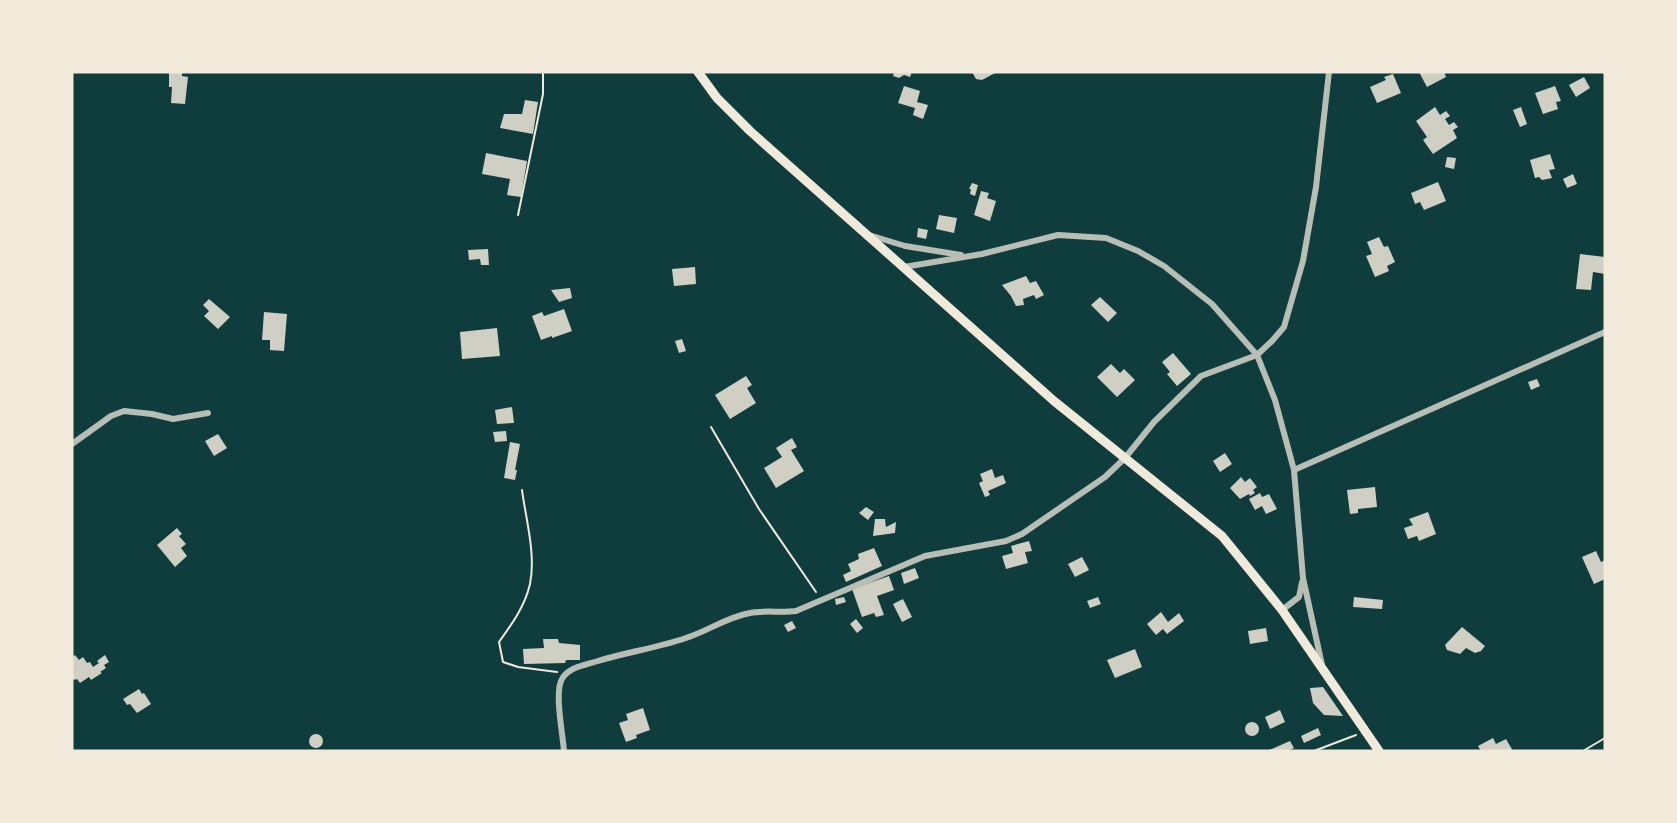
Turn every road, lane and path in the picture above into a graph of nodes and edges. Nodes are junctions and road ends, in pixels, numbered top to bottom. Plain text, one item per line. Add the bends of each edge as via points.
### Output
1 (543, 72) edge
2 (698, 72) edge
3 (1329, 72) edge
4 (518, 215) dead end
5 (868, 235) junction
6 (982, 254) junction
7 (904, 267) junction
8 (1605, 332) edge
9 (1257, 355) junction
10 (208, 413) dead end
11 (711, 427) dead end
12 (72, 444) edge
13 (1125, 458) junction
14 (1294, 470) junction
15 (522, 490) dead end
16 (1303, 579) junction
17 (821, 599) junction
18 (1282, 610) junction
19 (1322, 665) junction
20 (566, 673) junction
21 (1364, 731) junction
22 (1605, 738) edge
23 (564, 751) edge
24 (1314, 751) edge
25 (1379, 751) edge
26 (1582, 751) edge

1 - 4 path via 543,94
2 - 5 main road via 750,131
3 - 9 street via 1303,261 1284,327
5 - 6 street via 949,255
5 - 7 main road
6 - 7 street
6 - 9 street via 1058,235 1106,238 1164,266 1212,304
7 - 13 main road via 1054,401
8 - 14 street
9 - 13 street via 1201,376 1154,422
9 - 14 street via 1275,400
10 - 12 street via 173,419 124,411
11 - 17 path via 759,509
13 - 17 street via 1105,477 1022,534 1006,541 925,556
13 - 18 main road via 1222,536
14 - 16 street
15 - 20 path via 531,550 530,584 517,617 499,642 503,662
16 - 18 street via 1299,597
16 - 19 street
17 - 20 street via 795,611 753,612 733,617 689,638 611,657
18 - 19 main road
19 - 21 main road
20 - 23 street via 560,680 559,691
21 - 24 path
21 - 25 main road
22 - 26 path

